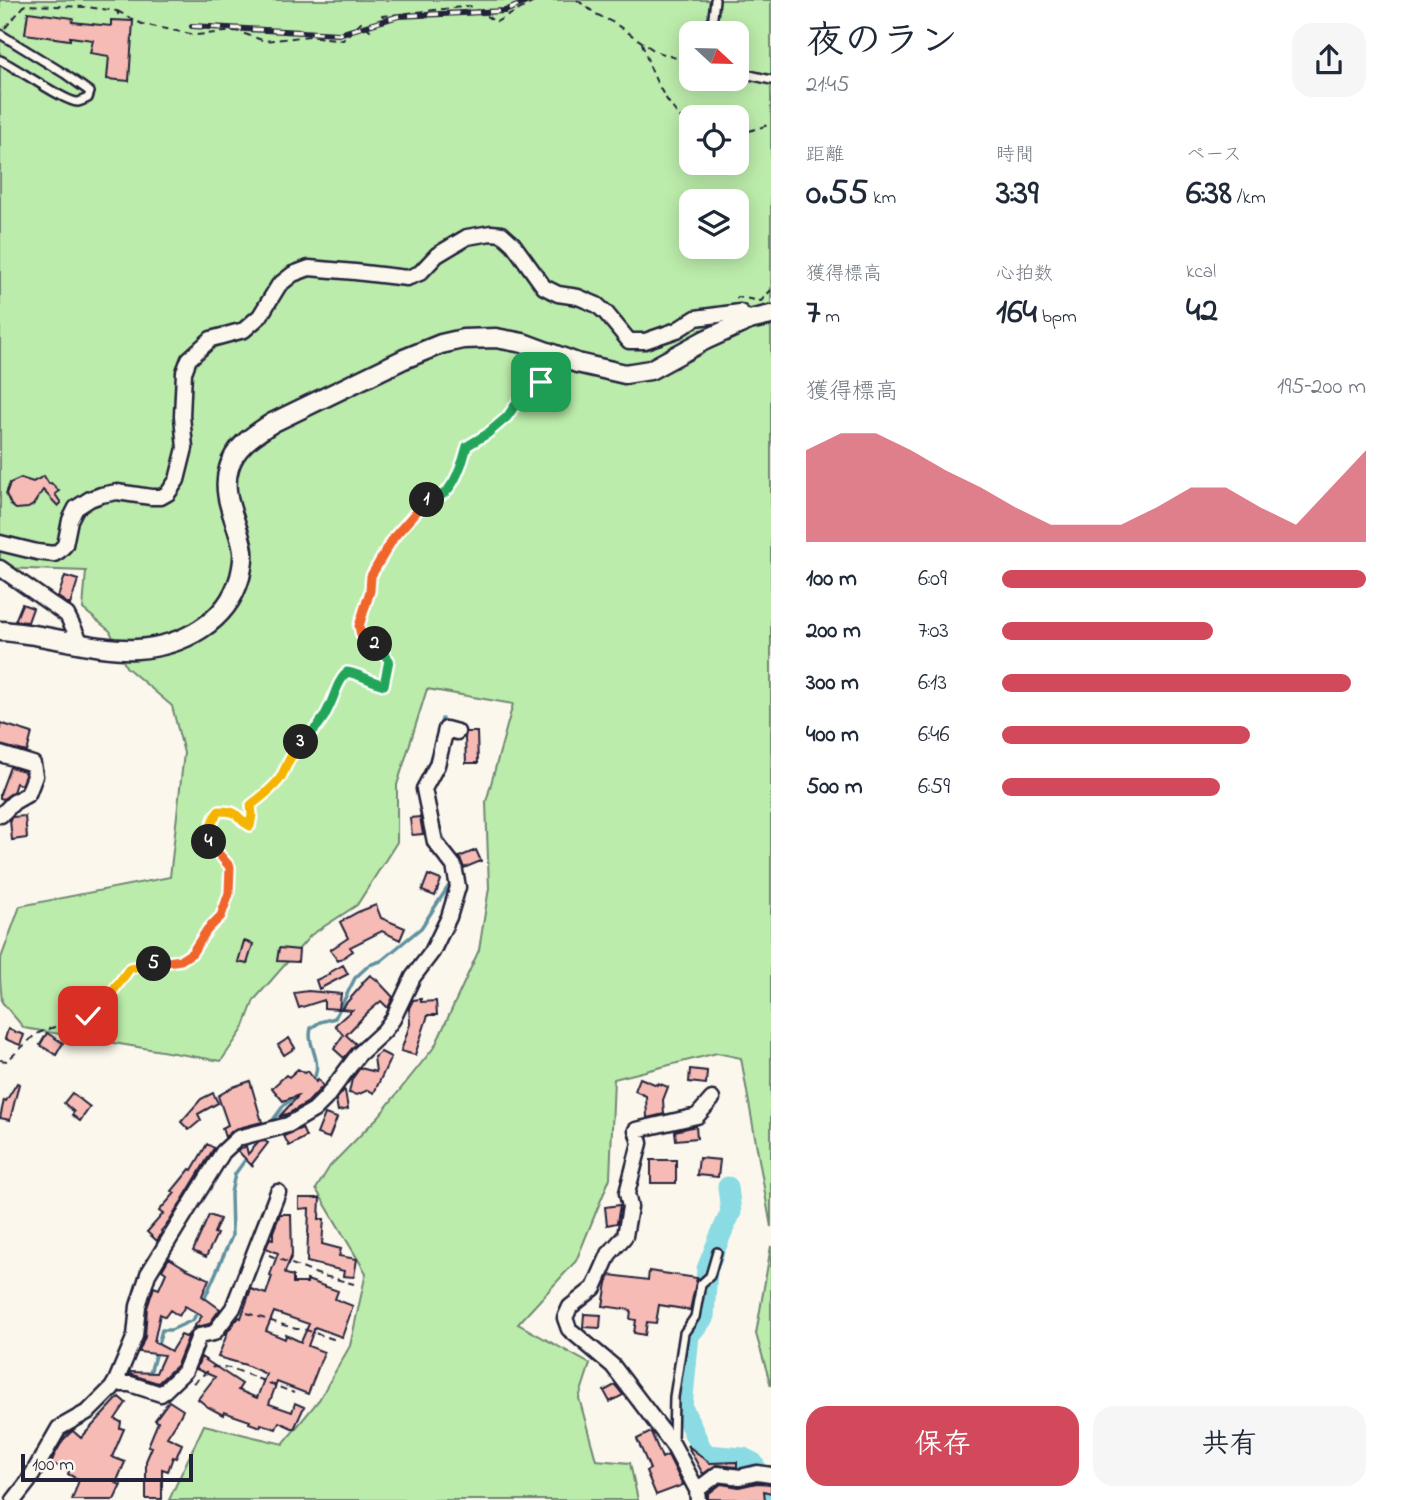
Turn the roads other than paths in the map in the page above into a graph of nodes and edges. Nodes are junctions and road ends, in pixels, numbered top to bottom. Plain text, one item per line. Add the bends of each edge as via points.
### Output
1 (715, 0) edge
2 (712, 21) edge
3 (0, 34) edge
4 (0, 60) edge
5 (749, 75) edge
6 (771, 80) edge
7 (771, 314) edge
8 (749, 320) junction
9 (0, 543) edge
10 (0, 568) edge
11 (0, 631) edge
12 (89, 644) junction
13 (457, 732) dead end
14 (0, 754) edge
15 (1, 816) edge
16 (712, 1099) dead end
17 (278, 1192) dead end
18 (717, 1252) dead end
19 (116, 1381) junction
20 (673, 1445) junction
21 (771, 1475) edge
22 (697, 1495) edge
23 (14, 1500) edge

1 - 2 lane
3 - 4 lane via 74,80 90,92 88,98 78,102 67,99
5 - 6 lane
7 - 8 street
8 - 9 street via 740,312 716,314 645,341 629,341 597,304 544,287 502,234 467,237 407,278 309,268 279,285 260,316 244,330 211,339 190,359 184,372 182,405 185,448 177,480 168,493 151,497 117,492 90,499 76,508 65,545 54,554
8 - 12 street via 650,370 625,374 496,338 441,344 272,423 239,448 228,470 228,500 244,562 237,588 219,614 204,628 166,645 137,649
10 - 12 street via 67,615
11 - 12 street
13 - 19 street via 446,729 437,765 424,789 435,842 454,866 458,887 432,952 413,977 393,1019 314,1110 288,1125 238,1138 223,1152 148,1274 135,1336
14 - 15 street via 33,764 35,776 28,794
16 - 20 street via 697,1116 636,1130 640,1143 627,1193 630,1207 625,1236 609,1254 594,1288 570,1307 565,1318 569,1329 613,1366
17 - 19 street via 233,1308 214,1333 200,1336 185,1371 161,1394
18 - 20 lane via 710,1276 701,1284 695,1317 684,1334 674,1397
19 - 23 street via 89,1411 59,1428
20 - 22 street
21 - 22 street via 718,1474

